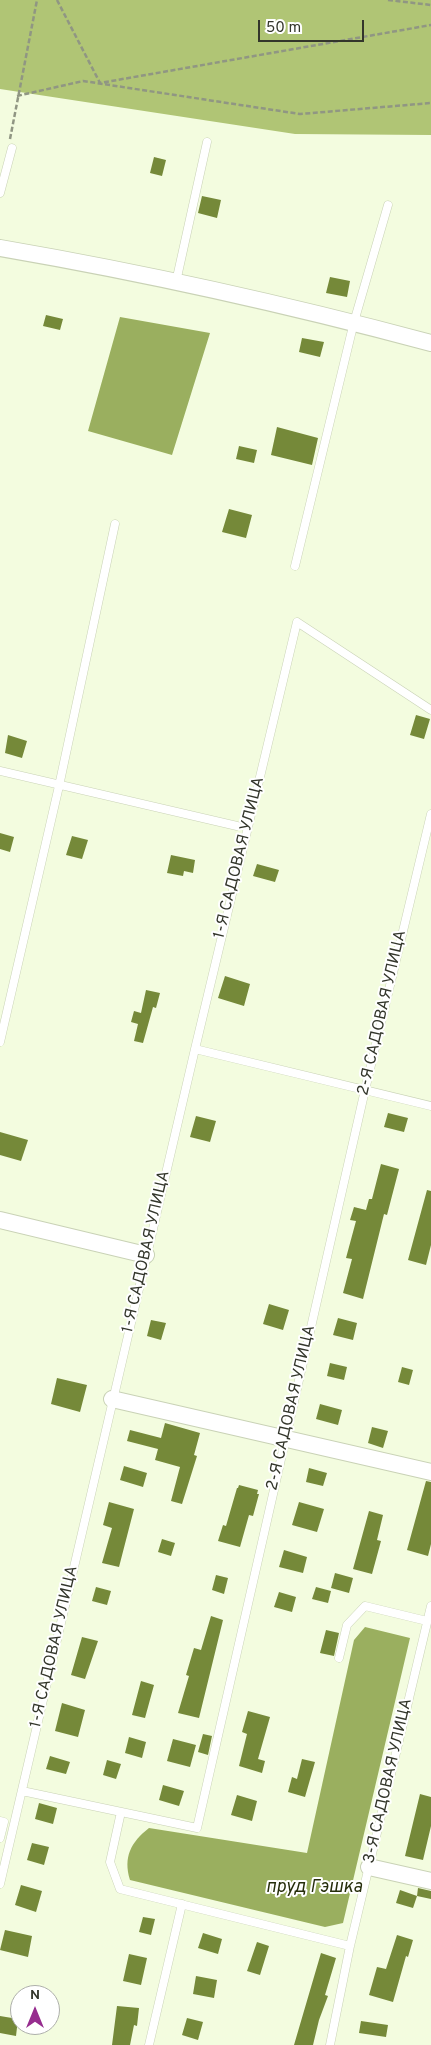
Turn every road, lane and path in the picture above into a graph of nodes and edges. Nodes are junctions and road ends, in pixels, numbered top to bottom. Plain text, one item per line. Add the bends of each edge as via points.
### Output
1 (37, 0) edge
2 (57, 0) edge
3 (388, 0) edge
4 (431, 5) edge
5 (431, 25) edge
6 (100, 84) junction
7 (17, 96) junction
8 (431, 103) edge
9 (208, 142) dead end
10 (11, 144) joint
11 (0, 193) edge
12 (388, 204) dead end
13 (0, 248) edge
14 (176, 282) junction
15 (354, 322) junction
16 (431, 343) edge
17 (115, 524) dead end
18 (295, 566) dead end
19 (431, 710) edge
20 (0, 771) edge
21 (59, 786) junction
22 (431, 814) edge
23 (237, 826) dead end
24 (0, 1042) edge
25 (194, 1049) junction
26 (365, 1090) junction
27 (431, 1106) edge
28 (0, 1220) edge
29 (146, 1255) junction
30 (112, 1399) junction
31 (285, 1440) junction
32 (431, 1472) edge
33 (431, 1606) edge
34 (427, 1621) junction
35 (339, 1658) dead end
36 (22, 1791) junction
37 (121, 1812) junction
38 (2, 1821) edge
39 (0, 1838) edge
40 (369, 1867) junction
41 (431, 1881) edge
42 (0, 1884) edge
43 (182, 1904) junction
44 (350, 1946) junction
45 (149, 2045) edge
46 (330, 2045) edge

1 - 7 path
2 - 6 path
3 - 4 path
5 - 6 path
6 - 7 path via 83,81
6 - 8 path via 300,114
7 - 10 path
9 - 14 lane
10 - 11 lane
12 - 15 lane
13 - 14 street
14 - 15 street
15 - 16 street
15 - 18 lane
17 - 21 lane
19 - 25 lane, 1-Я САДОВАЯ УЛИЦА via 297,622
20 - 21 lane
21 - 23 lane
21 - 24 lane
22 - 26 lane, 2-Я САДОВАЯ УЛИЦА
25 - 26 lane
25 - 29 lane, 1-Я САДОВАЯ УЛИЦА
26 - 27 lane
26 - 31 lane, 2-Я САДОВАЯ УЛИЦА
28 - 29 street
29 - 30 lane, 1-Я САДОВАЯ УЛИЦА
30 - 31 street
30 - 36 lane, 1-Я САДОВАЯ УЛИЦА
31 - 32 street
31 - 37 lane, 2-Я САДОВАЯ УЛИЦА via 196,1828
33 - 34 lane, 3-Я САДОВАЯ УЛИЦА
34 - 35 lane via 365,1606 347,1625
34 - 40 lane, 3-Я САДОВАЯ УЛИЦА
36 - 37 lane, 2-Я САДОВАЯ УЛИЦА
36 - 42 lane, 1-Я САДОВАЯ УЛИЦА
37 - 43 lane via 110,1862 120,1889
38 - 39 lane
40 - 41 street
40 - 44 lane, 3-Я САДОВАЯ УЛИЦА
43 - 44 lane
43 - 45 lane
44 - 46 lane, 3-Я САДОВАЯ УЛИЦА

